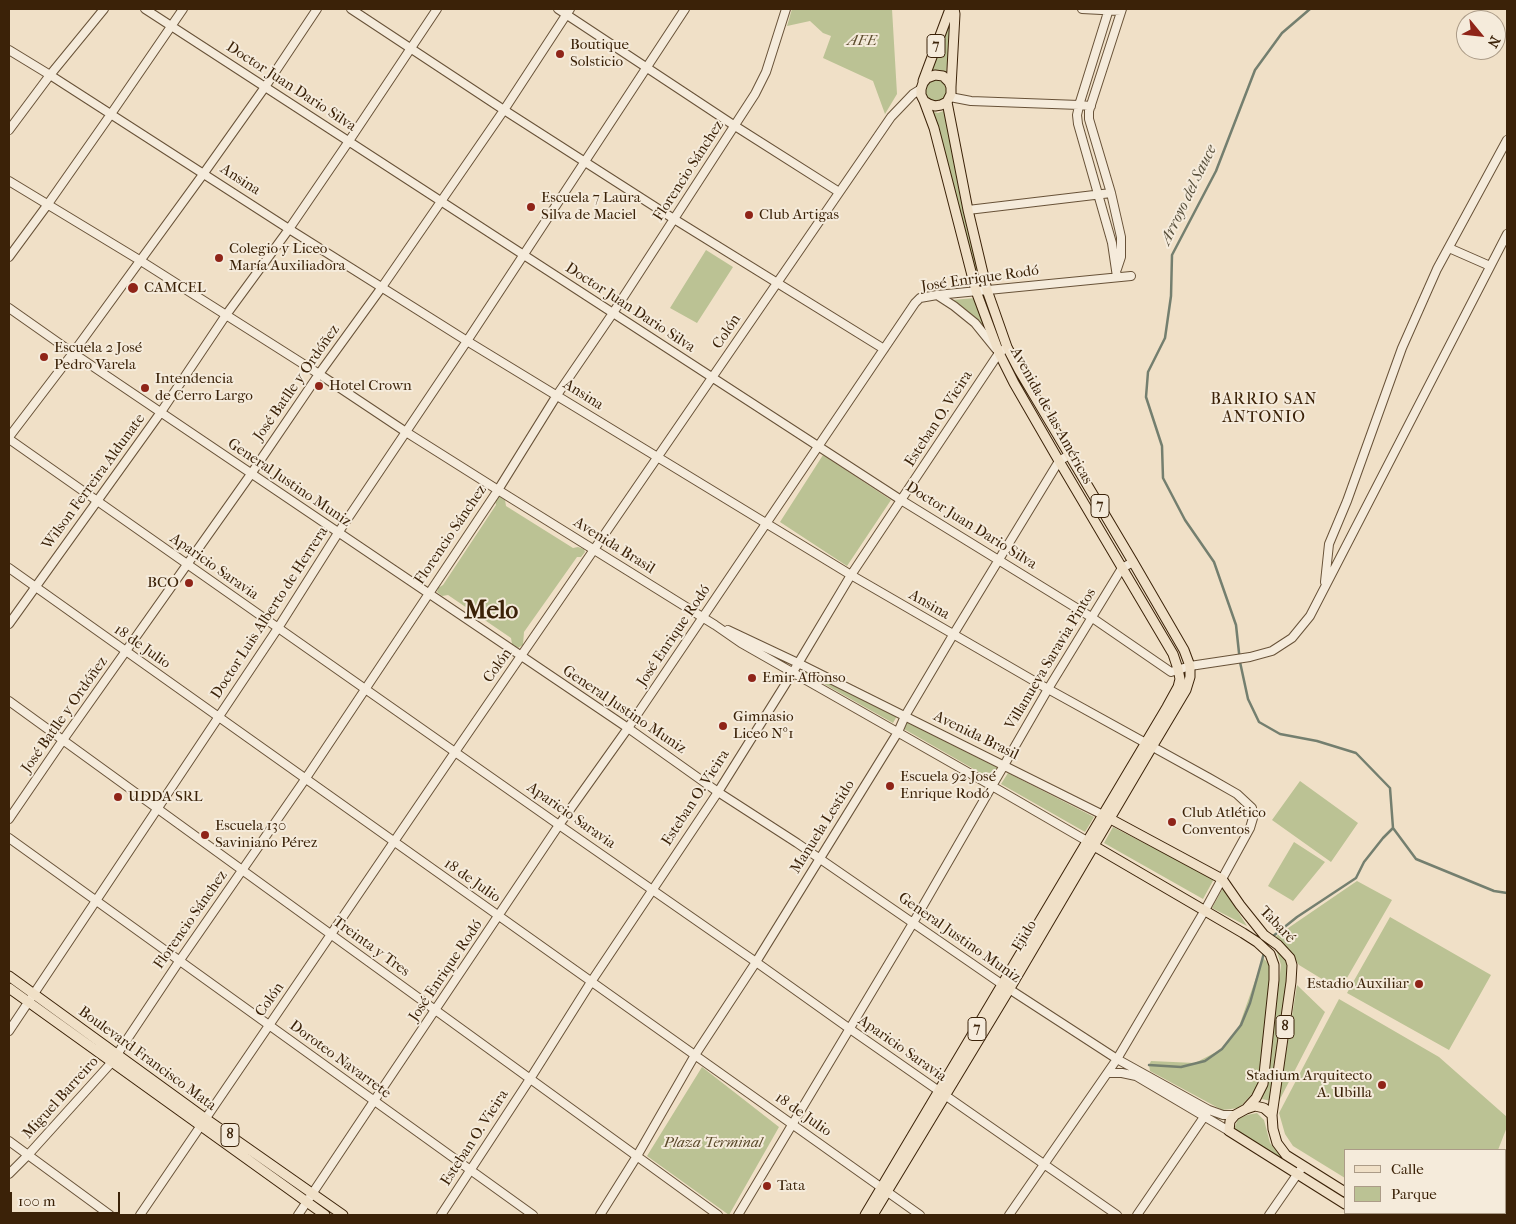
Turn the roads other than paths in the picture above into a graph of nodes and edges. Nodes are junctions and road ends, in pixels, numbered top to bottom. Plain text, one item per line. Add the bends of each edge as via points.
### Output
1 (104, 9) edge
2 (145, 9) edge
3 (183, 9) edge
4 (317, 9) edge
5 (351, 9) edge
6 (437, 9) edge
7 (558, 9) edge
8 (685, 9) edge
9 (786, 9) edge
10 (950, 9) edge
11 (954, 9) edge
12 (1082, 9) edge
13 (1109, 9) edge
14 (1122, 10) edge
15 (568, 11) edge
16 (171, 26) junction
17 (412, 47) junction
18 (9, 50) edge
19 (648, 68) junction
20 (50, 75) junction
21 (922, 86) junction
22 (265, 87) junction
23 (949, 95) junction
24 (924, 100) junction
25 (1079, 104) junction
26 (1091, 106) junction
27 (504, 110) junction
28 (111, 114) junction
29 (735, 126) junction
30 (9, 130) edge
31 (1507, 140) edge
32 (349, 141) junction
33 (586, 162) junction
34 (204, 173) junction
35 (9, 181) edge
36 (839, 192) junction
37 (1112, 193) junction
38 (1098, 195) junction
39 (441, 202) junction
40 (48, 204) junction
41 (968, 210) junction
42 (674, 220) junction
43 (289, 229) junction
44 (1507, 234) edge
45 (1449, 248) junction
46 (524, 256) junction
47 (9, 257) edge
48 (141, 261) junction
49 (1490, 266) junction
50 (1116, 274) junction
51 (1131, 276) dead end
52 (777, 284) junction
53 (382, 287) junction
54 (987, 290) junction
55 (976, 291) junction
56 (937, 296) junction
57 (9, 308) edge
58 (613, 313) junction
59 (226, 315) junction
60 (467, 341) junction
61 (1008, 348) junction
62 (884, 349) junction
63 (73, 353) junction
64 (999, 353) junction
65 (319, 374) junction
66 (713, 377) junction
67 (557, 395) junction
68 (161, 412) junction
69 (406, 432) junction
70 (9, 438) edge
71 (819, 445) junction
72 (1069, 454) junction
73 (656, 457) junction
74 (1059, 462) junction
75 (251, 474) junction
76 (498, 490) junction
77 (902, 500) junction
78 (97, 501) junction
79 (766, 523) junction
80 (338, 533) junction
81 (594, 550) junction
82 (999, 559) junction
83 (1133, 562) junction
84 (187, 564) junction
85 (9, 568) edge
86 (1122, 568) junction
87 (851, 575) junction
88 (1324, 587) junction
89 (34, 588) junction
90 (428, 595) junction
91 (1091, 617) junction
92 (702, 618) junction
93 (9, 624) edge
94 (714, 625) junction
95 (278, 628) junction
96 (953, 635) junction
97 (126, 652) junction
98 (521, 657) junction
99 (798, 663) junction
100 (1190, 666) junction
101 (1178, 669) junction
102 (793, 672) junction
103 (365, 689) junction
104 (1048, 689) junction
105 (9, 701) edge
106 (905, 716) junction
107 (218, 718) junction
108 (628, 728) junction
109 (898, 732) junction
110 (63, 740) junction
111 (1149, 745) junction
112 (455, 752) junction
113 (1004, 765) junction
114 (306, 778) junction
115 (992, 786) junction
116 (718, 792) junction
117 (157, 810) junction
118 (1106, 817) junction
119 (9, 819) edge
120 (559, 825) junction
121 (9, 838) edge
122 (394, 842) junction
123 (1090, 844) junction
124 (820, 858) junction
125 (243, 871) junction
126 (1222, 879) junction
127 (652, 889) junction
128 (97, 901) junction
129 (1204, 910) junction
130 (498, 916) junction
131 (913, 923) junction
132 (332, 935) junction
133 (180, 960) junction
134 (756, 962) junction
135 (9, 976) edge
136 (591, 982) junction
137 (9, 988) edge
138 (1006, 988) junction
139 (31, 998) junction
140 (436, 1010) junction
141 (269, 1026) junction
142 (850, 1030) junction
143 (9, 1031) edge
144 (696, 1055) junction
145 (115, 1058) junction
146 (1117, 1059) junction
147 (1108, 1073) junction
148 (530, 1079) junction
149 (942, 1093) junction
150 (374, 1101) junction
151 (1246, 1108) junction
152 (1209, 1110) junction
153 (1235, 1115) junction
154 (1272, 1115) junction
155 (1204, 1117) junction
156 (206, 1119) junction
157 (792, 1125) junction
158 (200, 1127) junction
159 (1229, 1131) junction
160 (9, 1141) edge
161 (28, 1155) junction
162 (637, 1156) junction
163 (1044, 1164) junction
164 (1303, 1166) junction
165 (470, 1171) junction
166 (9, 1174) edge
167 (1297, 1174) junction
168 (884, 1189) junction
169 (1344, 1191) edge
170 (313, 1194) junction
171 (308, 1202) junction
172 (1344, 1203) edge
173 (110, 1215) edge
174 (140, 1215) edge
175 (298, 1215) edge
176 (326, 1215) edge
177 (343, 1215) edge
178 (441, 1215) edge
179 (533, 1215) edge
180 (600, 1215) edge
181 (718, 1215) edge
182 (738, 1215) edge
183 (865, 1215) edge
184 (873, 1215) edge
185 (920, 1215) edge
186 (1009, 1215) edge
187 (1117, 1215) edge
188 (1137, 1215) edge
189 (1269, 1215) edge

1 - 20 street
2 - 16 street, Doctor Juan Dario Silva
3 - 16 street
4 - 22 street
5 - 17 street
6 - 17 street, Wilson Ferreira Aldunate
7 - 15 street
8 - 19 street, Doctor Luis Alberto de Herrera
9 - 29 street, Florencio Sánchez via 766,72
10 - 21 main road, 7
11 - 23 main road, Avenida de las Américas / 7
12 - 13 street
13 - 14 street
13 - 25 street
14 - 26 street
15 - 19 street
15 - 27 street, José Batlle y Ordóñez
16 - 22 street, Doctor Juan Dario Silva
16 - 28 street
17 - 27 street
17 - 32 street, Wilson Ferreira Aldunate
18 - 20 street, Ansina
19 - 29 street
19 - 33 street, Doctor Luis Alberto de Herrera
20 - 28 street, Ansina
20 - 30 street
21 - 23 main road via 927,78 937,75 947,79
21 - 24 main road, Avenida de las Américas
21 - 36 street, Colón via 891,117
22 - 32 street, Doctor Juan Dario Silva
22 - 34 street
23 - 24 main road via 941,105 935,106
23 - 25 street via 971,101
23 - 41 main road, Avenida de las Américas / 7
24 - 55 main road, Avenida de las Américas / 7
25 - 26 street
25 - 38 street via 1078,124
26 - 37 street via 1089,119
27 - 33 street
27 - 39 street, José Batlle y Ordóñez
28 - 34 street, Ansina
28 - 40 street
29 - 36 street
29 - 42 street, Florencio Sánchez
31 - 45 street
32 - 39 street, Doctor Juan Dario Silva
32 - 43 street, Wilson Ferreira Aldunate
33 - 42 street
33 - 46 street, Doctor Luis Alberto de Herrera
34 - 43 street, Ansina
34 - 48 street
35 - 40 street, Avenida Brasil
36 - 52 street, Colón
37 - 38 street
37 - 50 street via 1122,248
38 - 41 street
38 - 50 street via 1112,243
39 - 46 street, Doctor Juan Dario Silva
39 - 53 street, José Batlle y Ordóñez
40 - 47 street
40 - 48 street, Avenida Brasil
41 - 54 main road, Avenida de las Américas / 7
42 - 52 street
42 - 58 street, Florencio Sánchez
43 - 53 street, Ansina
43 - 59 street, Wilson Ferreira Aldunate
44 - 49 street
45 - 49 street
45 - 88 street via 1402,348 1329,544
46 - 58 street, Doctor Juan Dario Silva
46 - 60 street, Doctor Luis Alberto de Herrera
48 - 59 street, Avenida Brasil
48 - 63 street
49 - 88 street
50 - 51 street, José Enrique Rodó
50 - 54 street, José Enrique Rodó
52 - 62 street
52 - 66 street, Colón
53 - 60 street, Ansina
53 - 65 street, José Batlle y Ordóñez
54 - 55 street, José Enrique Rodó
54 - 61 main road, Avenida de las Américas / 7
55 - 56 street, José Enrique Rodó
55 - 64 main road, Avenida de las Américas / 7
56 - 62 street, José Enrique Rodó via 914,302
56 - 64 street via 975,323
57 - 63 street, General Justino Muniz
58 - 66 street, Doctor Juan Dario Silva
58 - 67 street, Florencio Sánchez
59 - 65 street, Avenida Brasil
59 - 68 street, Wilson Ferreira Aldunate
60 - 67 street, Ansina
60 - 69 street, Doctor Luis Alberto de Herrera
61 - 64 street, Esteban O. Vieira
61 - 72 main road, Avenida de las Américas / 7
62 - 71 street, José Enrique Rodó
63 - 68 street, General Justino Muniz
63 - 70 street
64 - 74 main road, Avenida de las Américas / 7
64 - 77 street, Esteban O. Vieira
65 - 69 street, Avenida Brasil
65 - 75 street, José Batlle y Ordóñez
66 - 71 street, Doctor Juan Dario Silva
66 - 73 street, Colón
67 - 73 street, Ansina
67 - 76 street, Florencio Sánchez
68 - 75 street, General Justino Muniz
68 - 78 street, Wilson Ferreira Aldunate
69 - 76 street, Avenida Brasil
69 - 80 street, Doctor Luis Alberto de Herrera
70 - 78 street, Aparicio Saravia
71 - 77 street, Doctor Juan Dario Silva
71 - 79 street, José Enrique Rodó
72 - 74 street, Manuela Lestido
72 - 83 main road, Avenida de las Américas / 7
73 - 79 street, Ansina
73 - 81 street, Colón
74 - 82 street, Manuela Lestido
74 - 86 main road, Avenida de las Américas / 7
75 - 80 street, General Justino Muniz
75 - 84 street, José Batlle y Ordóñez
76 - 81 street, Avenida Brasil
76 - 90 street, Florencio Sánchez
77 - 82 street, Doctor Juan Dario Silva
77 - 87 street, Esteban O. Vieira
78 - 84 street, Aparicio Saravia
78 - 89 street, Wilson Ferreira Aldunate
79 - 87 street, Ansina
79 - 92 street, José Enrique Rodó
80 - 90 street, General Justino Muniz
80 - 95 street, Doctor Luis Alberto de Herrera
81 - 92 street, Avenida Brasil
81 - 98 street, Colón
82 - 91 street, Doctor Juan Dario Silva
82 - 96 street, Manuela Lestido
83 - 86 street, Villanueva Saravia Pintos
83 - 100 main road, Avenida de las Américas / 7
84 - 95 street, Aparicio Saravia
84 - 97 street, José Batlle y Ordóñez
85 - 89 street, 18 de Julio
86 - 91 street, Villanueva Saravia Pintos
86 - 101 main road, Avenida de las Américas / 7
87 - 96 street, Ansina
87 - 99 street, Esteban O. Vieira
88 - 100 street via 1310,616 1292,638 1272,651
89 - 93 street, Wilson Ferreira Aldunate
89 - 97 street, 18 de Julio
90 - 98 street, General Justino Muniz
90 - 103 street, Florencio Sánchez
91 - 101 street, Doctor Juan Dario Silva via 1171,672
91 - 104 street, Villanueva Saravia Pintos
92 - 94 street, Avenida Brasil
92 - 108 street, José Enrique Rodó
94 - 99 street, Avenida Brasil
94 - 102 street, Avenida Brasil
95 - 103 street, Aparicio Saravia
95 - 107 street, Doctor Luis Alberto de Herrera
96 - 104 street, Ansina
96 - 106 street, Manuela Lestido
97 - 107 street, 18 de Julio
97 - 110 street, José Batlle y Ordóñez
98 - 108 street, General Justino Muniz
98 - 112 street, Colón
99 - 102 street, Esteban O. Vieira
99 - 106 street, Avenida Brasil
100 - 101 street
100 - 111 main road, Ejido / 7 via 1186,690
101 - 111 main road, Ejido / 7 via 1178,687
102 - 109 street, Avenida Brasil
102 - 116 street, Esteban O. Vieira
103 - 112 street, Aparicio Saravia
103 - 114 street, Florencio Sánchez
104 - 111 street, Ansina
104 - 113 street, Villanueva Saravia Pintos
105 - 110 street, Treinta y Tres
106 - 109 street, Manuela Lestido
106 - 113 street, Avenida Brasil
107 - 114 street, 18 de Julio
107 - 117 street, Doctor Luis Alberto de Herrera
108 - 116 street, General Justino Muniz
108 - 120 street, José Enrique Rodó
109 - 115 street, Avenida Brasil
109 - 124 street, Manuela Lestido
110 - 117 street, Treinta y Tres
110 - 119 street, José Batlle y Ordóñez
111 - 118 main road, Ejido / 7
111 - 126 street, Ansina via 1237,794 1252,808 1250,828
112 - 120 street, Aparicio Saravia
112 - 122 street, Colón
113 - 115 street, Villanueva Saravia Pintos
113 - 118 street, Avenida Brasil
114 - 122 street, 18 de Julio
114 - 125 street, Florencio Sánchez
115 - 123 street, Avenida Brasil
115 - 131 street, Villanueva Saravia Pintos
116 - 124 street, General Justino Muniz
116 - 127 street, Esteban O. Vieira
117 - 125 street, Treinta y Tres
117 - 128 street, Doctor Luis Alberto de Herrera
118 - 123 main road, Ejido / 7
118 - 126 main road, Avenida Brasil / 8
120 - 127 street, Aparicio Saravia
120 - 130 street, José Enrique Rodó
121 - 128 street, Doroteo Navarrete
122 - 130 street, 18 de Julio
122 - 132 street, Colón
123 - 129 main road, Avenida Brasil / 8
123 - 138 main road, Ejido / 7
124 - 131 street, General Justino Muniz
124 - 134 street, Manuela Lestido
125 - 132 street, Treinta y Tres
125 - 133 street, Florencio Sánchez
126 - 129 street
126 - 154 main road, Tabaré / 8 via 1264,935 1290,958 1292,965
127 - 134 street, Aparicio Saravia
127 - 136 street, Esteban O. Vieira
128 - 133 street, Doroteo Navarrete
128 - 139 street, Doctor Luis Alberto de Herrera
129 - 146 street
129 - 151 main road, Tabaré / 8 via 1257,942 1270,954 1274,964 1263,1084
130 - 136 street, 18 de Julio
130 - 140 street, José Enrique Rodó
131 - 138 street, General Justino Muniz
131 - 142 street, Villanueva Saravia Pintos
132 - 140 street, Treinta y Tres
132 - 141 street, Colón
133 - 141 street, Doroteo Navarrete
133 - 145 street, Florencio Sánchez
134 - 142 street, Aparicio Saravia
134 - 144 street, Manuela Lestido
135 - 139 main road, Boulevard Francisco Mata / 8
136 - 144 street, 18 de Julio
136 - 148 street, Esteban O. Vieira
137 - 139 main road, Boulevard Francisco Mata / 8
138 - 146 street, General Justino Muniz
138 - 149 main road, Ejido / 7
139 - 143 street, Doctor Luis Alberto de Herrera
139 - 145 main road, Boulevard Francisco Mata / 8
140 - 148 street, Treinta y Tres
140 - 150 street, José Enrique Rodó
141 - 150 street, Doroteo Navarrete
141 - 156 street, Colón
142 - 149 street, Aparicio Saravia
142 - 157 street, Villanueva Saravia Pintos
144 - 157 street, 18 de Julio
144 - 162 street, Manuela Lestido
145 - 156 main road, Boulevard Francisco Mata / 8
145 - 158 main road, Boulevard Francisco Mata / 8
145 - 161 street, Miguel Barreiro
146 - 147 street
146 - 152 street, General Justino Muniz
147 - 155 street via 1136,1076
147 - 163 street
148 - 162 street, Treinta y Tres
148 - 165 street, Esteban O. Vieira
149 - 163 street, Aparicio Saravia
149 - 168 main road, Ejido / 7
150 - 165 street, Doroteo Navarrete
150 - 170 street, José Enrique Rodó
151 - 153 main road, 8
151 - 154 main road via 1264,1108
152 - 153 street, General Justino Muniz
152 - 155 street
153 - 159 main road via 1230,1121
154 - 164 main road, 8 via 1272,1129 1278,1143 1286,1155
155 - 159 street
155 - 188 street
156 - 158 street, Colón
156 - 170 main road, Boulevard Francisco Mata / 8
157 - 168 street, 18 de Julio
157 - 182 street, Villanueva Saravia Pintos
158 - 171 main road, Boulevard Francisco Mata / 8
158 - 174 street, Colón
159 - 167 main road
160 - 161 street
161 - 166 street, Miguel Barreiro
161 - 173 street
162 - 180 street, Manuela Lestido
162 - 181 street, Treinta y Tres
163 - 186 street
163 - 187 street, Aparicio Saravia
164 - 167 street
164 - 169 main road, 8
165 - 178 street, Esteban O. Vieira
165 - 179 street, Doroteo Navarrete
167 - 172 main road
167 - 189 street
168 - 183 main road, Ejido / 7
168 - 184 main road, Ejido / 7
168 - 185 street, 18 de Julio
170 - 171 street, José Enrique Rodó
170 - 177 main road, Boulevard Francisco Mata / 8
171 - 175 street, José Enrique Rodó
171 - 176 main road, Boulevard Francisco Mata / 8

